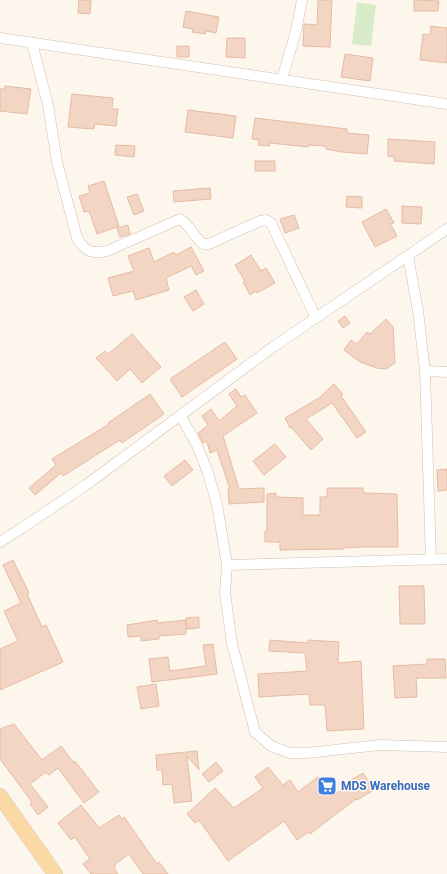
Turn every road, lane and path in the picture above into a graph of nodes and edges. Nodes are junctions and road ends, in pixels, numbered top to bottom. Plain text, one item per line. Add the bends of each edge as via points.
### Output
1 (302, 0) edge
2 (0, 38) edge
3 (32, 43) junction
4 (282, 79) junction
5 (447, 104) edge
6 (447, 229) edge
7 (408, 256) junction
8 (316, 318) junction
9 (425, 371) junction
10 (447, 372) edge
11 (180, 414) junction
12 (0, 542) edge
13 (447, 559) edge
14 (431, 560) junction
15 (227, 565) junction
16 (447, 747) edge
17 (0, 796) edge
18 (55, 874) edge

1 - 4 street
2 - 3 street
3 - 4 street
3 - 8 street via 48,105 57,162 81,245 96,253 107,251 180,220 198,240 203,244 209,244 266,220 271,223
4 - 5 street
6 - 7 street
7 - 8 street
7 - 9 street
8 - 11 street
9 - 10 street
9 - 14 street
11 - 12 street via 86,485
11 - 15 street via 208,472 217,504
13 - 14 street
14 - 15 street
15 - 16 street via 225,593 232,644 256,732 271,746 290,753 307,754 380,746
17 - 18 main road

